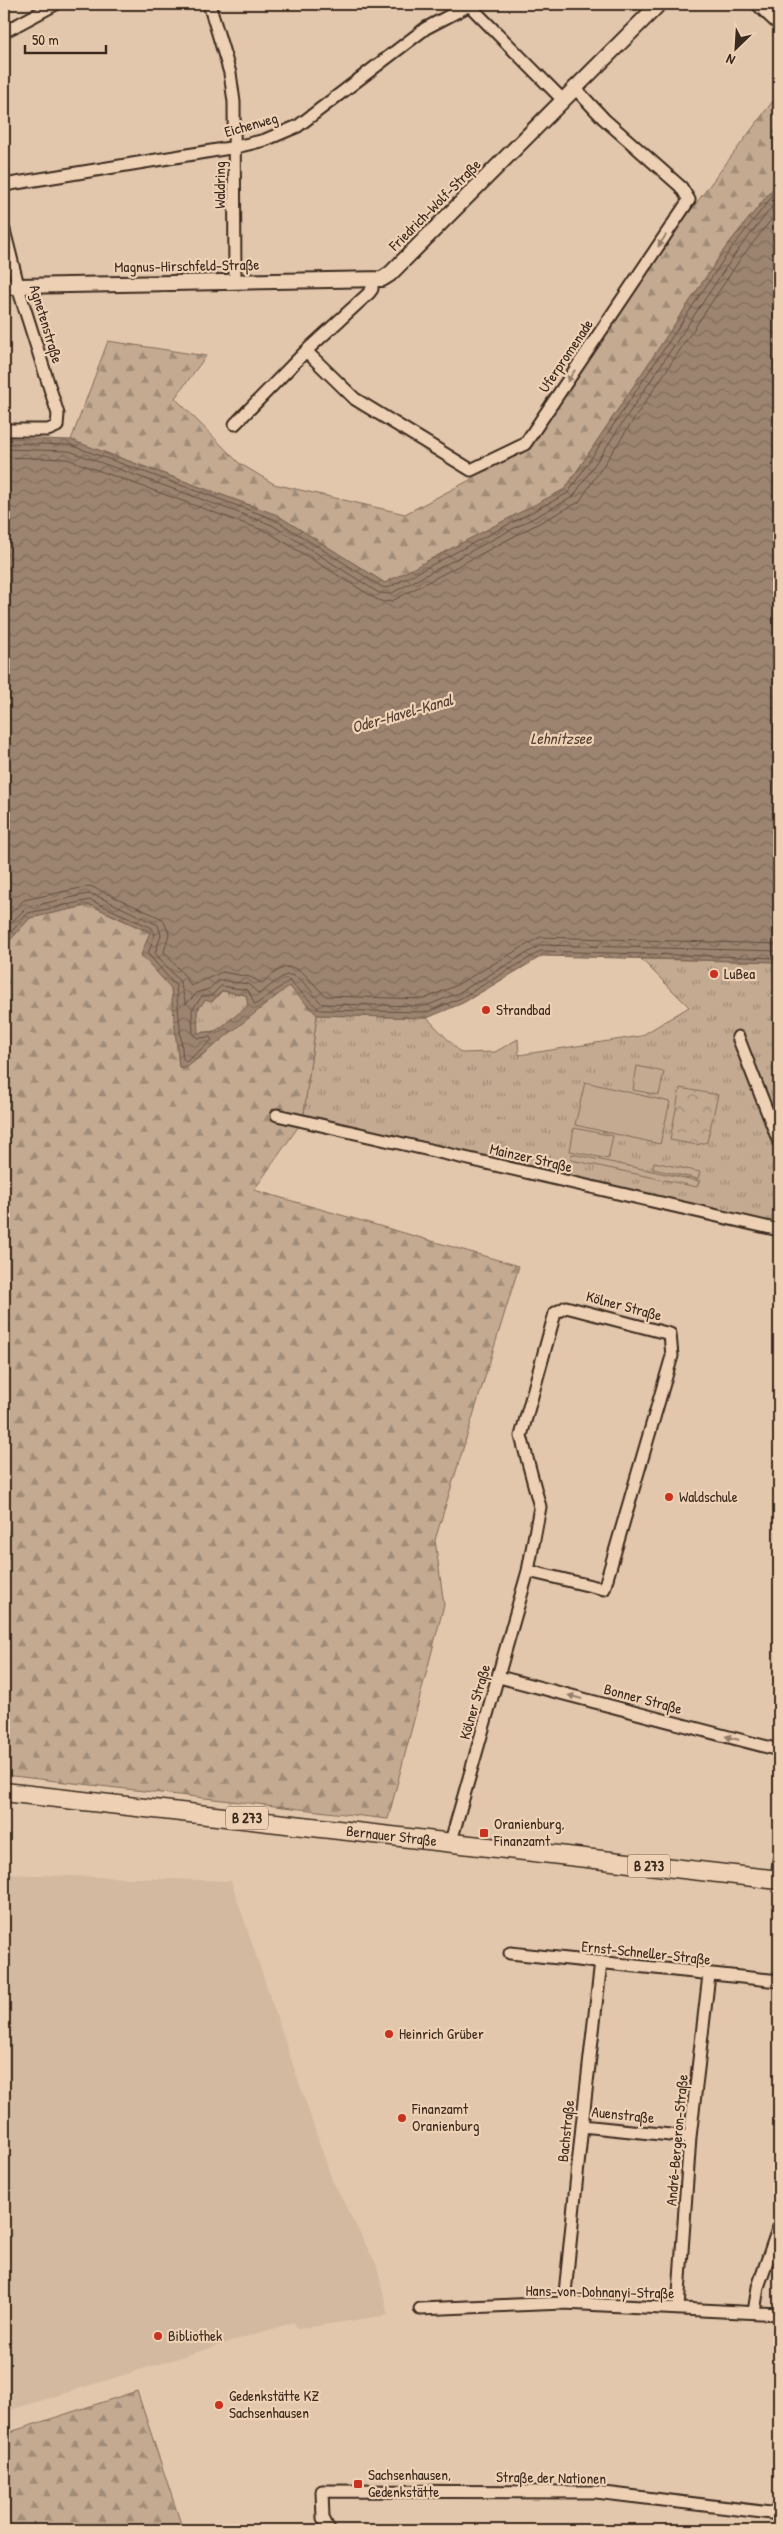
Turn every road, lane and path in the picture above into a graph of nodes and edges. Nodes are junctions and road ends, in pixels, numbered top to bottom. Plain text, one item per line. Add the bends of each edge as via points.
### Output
1 (56, 4) edge
2 (209, 4) edge
3 (469, 4) edge
4 (659, 4) edge
5 (757, 4) edge
6 (779, 25) edge
7 (4, 32) edge
8 (574, 88) junction
9 (562, 99) junction
10 (236, 147) junction
11 (4, 185) edge
12 (4, 230) edge
13 (235, 280) junction
14 (372, 280) junction
15 (18, 286) junction
16 (4, 288) edge
17 (306, 352) junction
18 (235, 424) dead end
19 (4, 430) edge
20 (738, 1036) dead end
21 (276, 1116) dead end
22 (779, 1142) edge
23 (779, 1230) edge
24 (528, 1571) junction
25 (499, 1677) junction
26 (779, 1750) edge
27 (4, 1792) edge
28 (451, 1842) junction
29 (779, 1860) edge
30 (778, 1880) edge
31 (510, 1953) dead end
32 (601, 1962) junction
33 (709, 1975) junction
34 (779, 1981) edge
35 (582, 2126) junction
36 (690, 2137) junction
37 (779, 2226) edge
38 (564, 2304) junction
39 (678, 2308) junction
40 (420, 2309) dead end
41 (754, 2312) junction
42 (779, 2314) edge
43 (779, 2514) edge
44 (329, 2530) edge

1 - 7 street
2 - 10 street, Waldring via 230,73
3 - 9 street
3 - 10 street, Eichenweg via 426,28 298,126 265,140
4 - 8 street, Friedrich-Wolf-Straße
5 - 6 street
8 - 9 street, Friedrich-Wolf-Straße
8 -> 17 street, Uferpromenade via 681,187 689,200 525,444 471,470 355,399
9 - 14 street, Friedrich-Wolf-Straße via 390,274
10 - 11 street, Eichenweg
10 - 13 street, Waldring
12 - 15 street, Agnetenstraße
13 - 14 street, Magnus-Hirschfeld-Straße
13 - 15 street, Magnus-Hirschfeld-Straße
14 - 17 street via 372,289
15 - 16 street, Magnus-Hirschfeld-Straße
15 - 19 street, Agnetenstraße via 58,414 57,426 48,430
17 - 18 street
20 - 22 street
21 - 23 street, Mainzer Straße
24 - 24 street, Kölner Straße via 604,1589 672,1356 670,1334 566,1307 555,1313 521,1436 540,1507
24 - 25 street, Kölner Straße
26 -> 25 street, Bonner Straße
25 - 28 street, Kölner Straße
27 - 28 main road, Bernauer Straße / B 273
28 - 30 main road, Bernauer Straße / B 273
29 - 30 street
31 - 32 street, Ernst-Schneller-Straße
32 - 33 street, Ernst-Schneller-Straße
32 - 35 street, Bachstraße
33 - 34 street, Ernst-Schneller-Straße
33 - 36 street, André-Bergeron-Straße
35 - 36 street, Auenstraße
35 - 38 street, Bachstraße
36 - 39 street, André-Bergeron-Straße
37 - 41 street via 758,2287
38 - 39 street, Hans-von-Dohnanyi-Straße
38 - 40 street, Hans-von-Dohnanyi-Straße
39 - 41 street, Hans-von-Dohnanyi-Straße
41 - 42 street, Hans-von-Dohnanyi-Straße
43 - 44 street, Straße der Nationen via 596,2492 322,2491 323,2518

